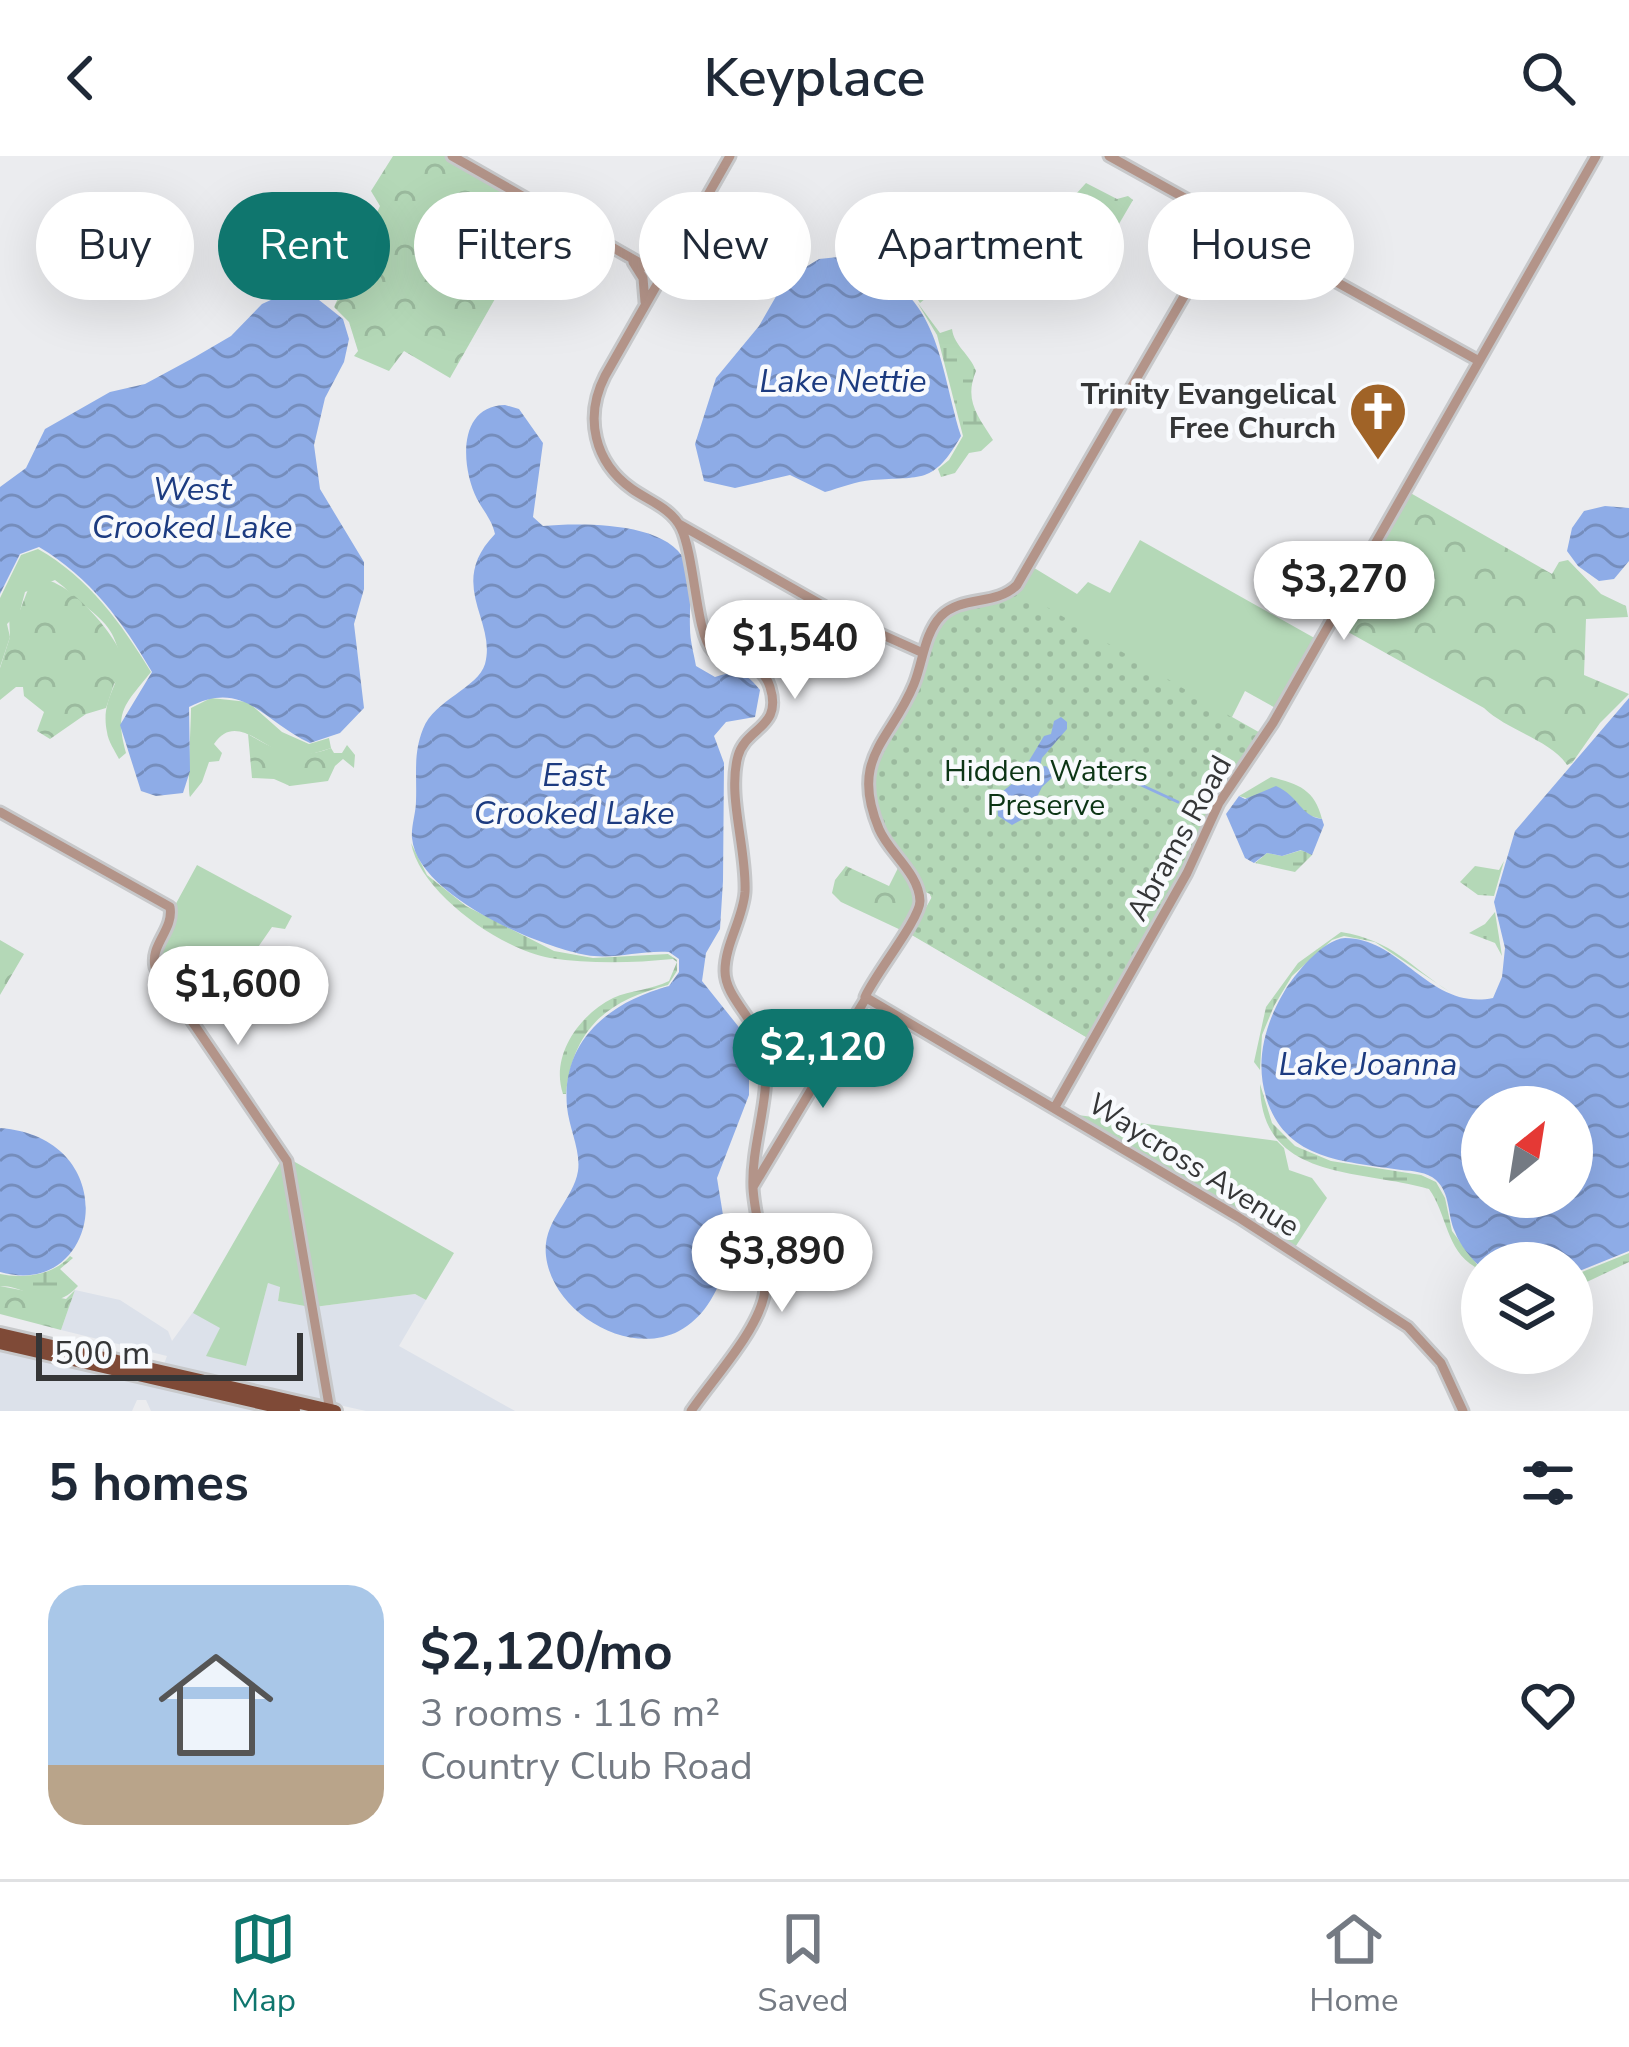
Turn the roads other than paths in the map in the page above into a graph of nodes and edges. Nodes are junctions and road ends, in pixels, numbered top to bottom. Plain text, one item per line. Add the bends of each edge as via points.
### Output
1 (452, 156) edge
2 (730, 156) edge
3 (1109, 156) edge
4 (1596, 156) edge
5 (709, 192) edge
6 (1173, 192) edge
7 (629, 257) junction
8 (639, 263) edge
9 (1354, 292) edge
10 (648, 300) edge
11 (1182, 300) edge
12 (644, 307) junction
13 (1479, 361) junction
14 (679, 524) junction
15 (923, 653) junction
16 (0, 812) edge
17 (866, 997) junction
18 (1055, 1107) junction
19 (753, 1186) junction
20 (0, 1334) edge
21 (0, 1343) edge
22 (159, 1375) junction
23 (332, 1410) edge
24 (294, 1411) edge
25 (691, 1411) edge
26 (1463, 1411) edge

1 - 7 street
2 - 5 street
3 - 6 street
4 - 13 street, Abrams Road
7 - 8 street
7 - 12 street via 643,278
9 - 13 street
10 - 12 street
11 - 15 street via 1017,585 947,611
12 - 14 street via 600,385 593,423 613,472
13 - 18 street, Abrams Road via 1273,724 1219,802
14 - 15 street
14 - 19 street via 705,640 719,656 755,667 772,694 770,717 743,742 736,762 745,891 725,969 764,1054
15 - 17 street via 912,690 873,752 870,774 878,826 912,879 919,906
16 - 23 street via 170,907 155,967 287,1161
17 - 18 street, Waycross Avenue
17 - 19 street
18 - 26 street, Waycross Avenue via 1408,1327 1445,1369
19 - 25 street via 765,1267 761,1305
20 - 22 main road
21 - 22 main road
22 - 23 main road
22 - 24 main road

